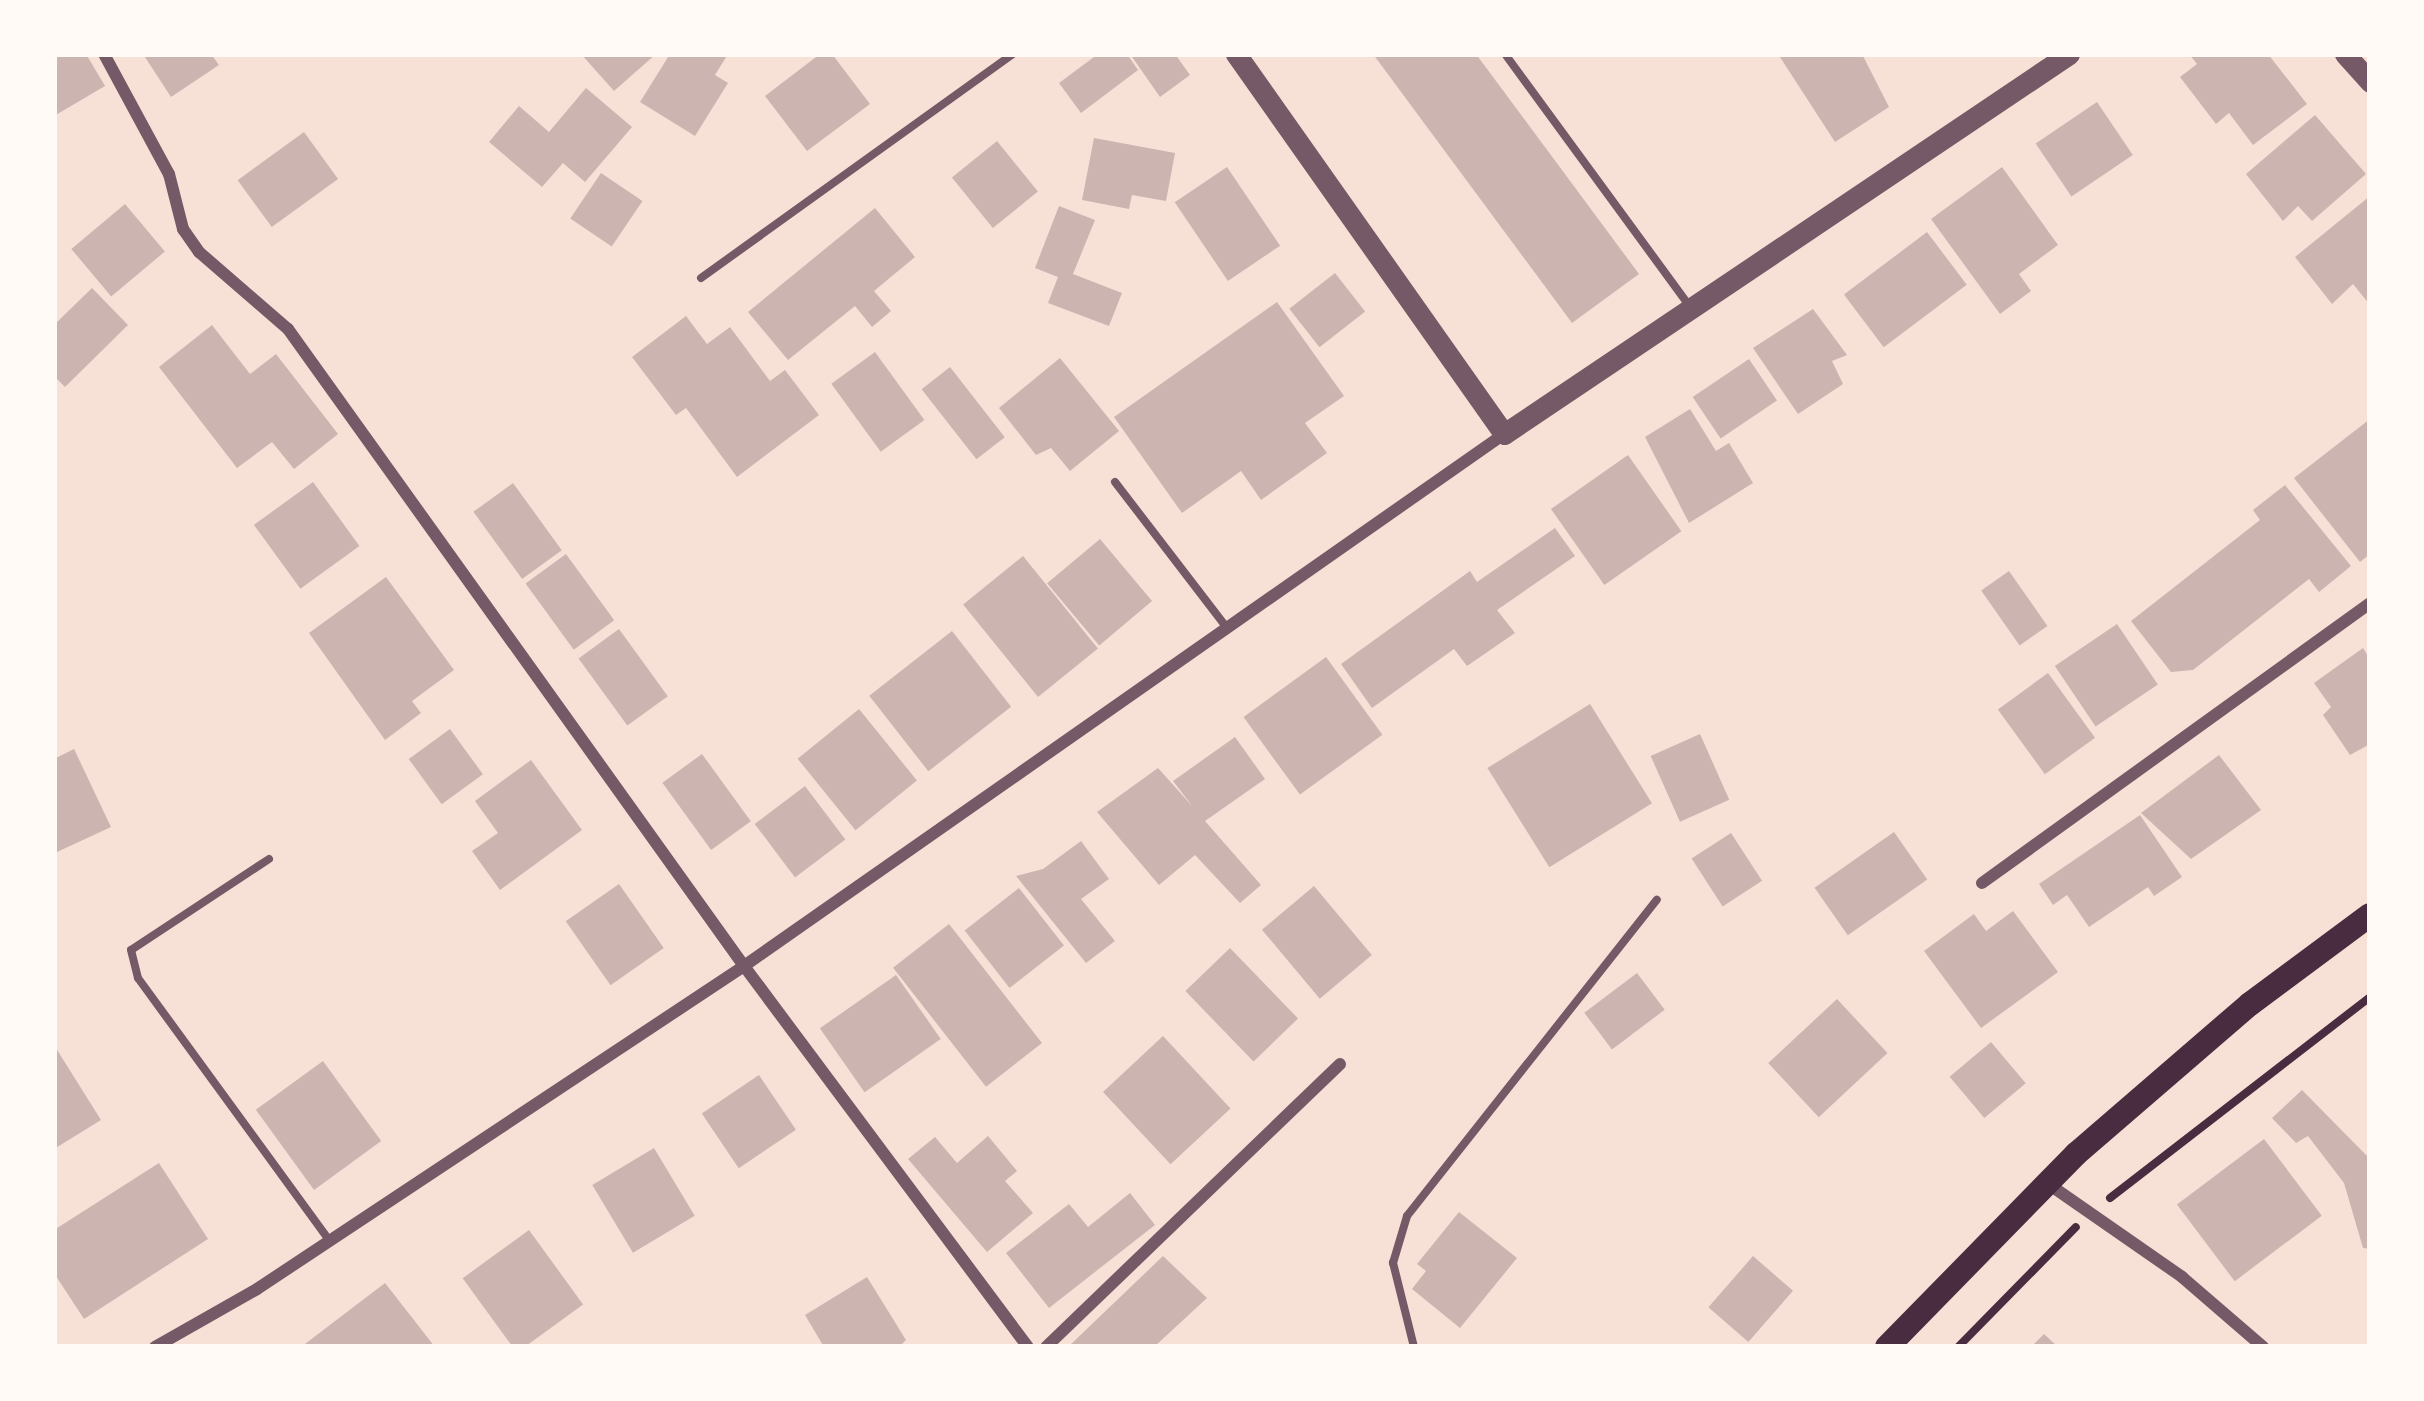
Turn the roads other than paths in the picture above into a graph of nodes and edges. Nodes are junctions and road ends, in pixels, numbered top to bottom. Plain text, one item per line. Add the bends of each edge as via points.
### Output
1 (104, 54) edge
2 (1013, 54) edge
3 (1236, 54) edge
4 (1505, 54) edge
5 (2069, 54) edge
6 (2345, 54) edge
7 (2370, 82) edge
8 (700, 278) dead end
9 (1690, 308) junction
10 (1504, 434) junction
11 (1115, 482) dead end
12 (2370, 603) edge
13 (1227, 628) junction
14 (269, 859) dead end
15 (1982, 883) dead end
16 (1658, 900) dead end
17 (2370, 915) edge
18 (744, 966) junction
19 (1340, 1064) dead end
20 (2048, 1183) junction
21 (330, 1241) junction
22 (155, 1347) edge
23 (1028, 1347) edge
24 (1046, 1347) edge
25 (1414, 1347) edge
26 (1887, 1347) edge
27 (2263, 1347) edge

1 - 18 street via 169,173 183,229 199,253 288,329
2 - 8 lane
3 - 10 street
4 - 9 lane
5 - 9 street
6 - 7 street
9 - 10 street
10 - 13 street
11 - 13 lane
12 - 15 street
13 - 18 street
14 - 21 lane via 131,950 138,978
16 - 25 lane via 1407,1216 1393,1262 1402,1327
17 - 20 main road via 2250,1004
18 - 21 street
18 - 23 street
19 - 24 street
20 - 26 main road
20 - 27 street
21 - 22 street

